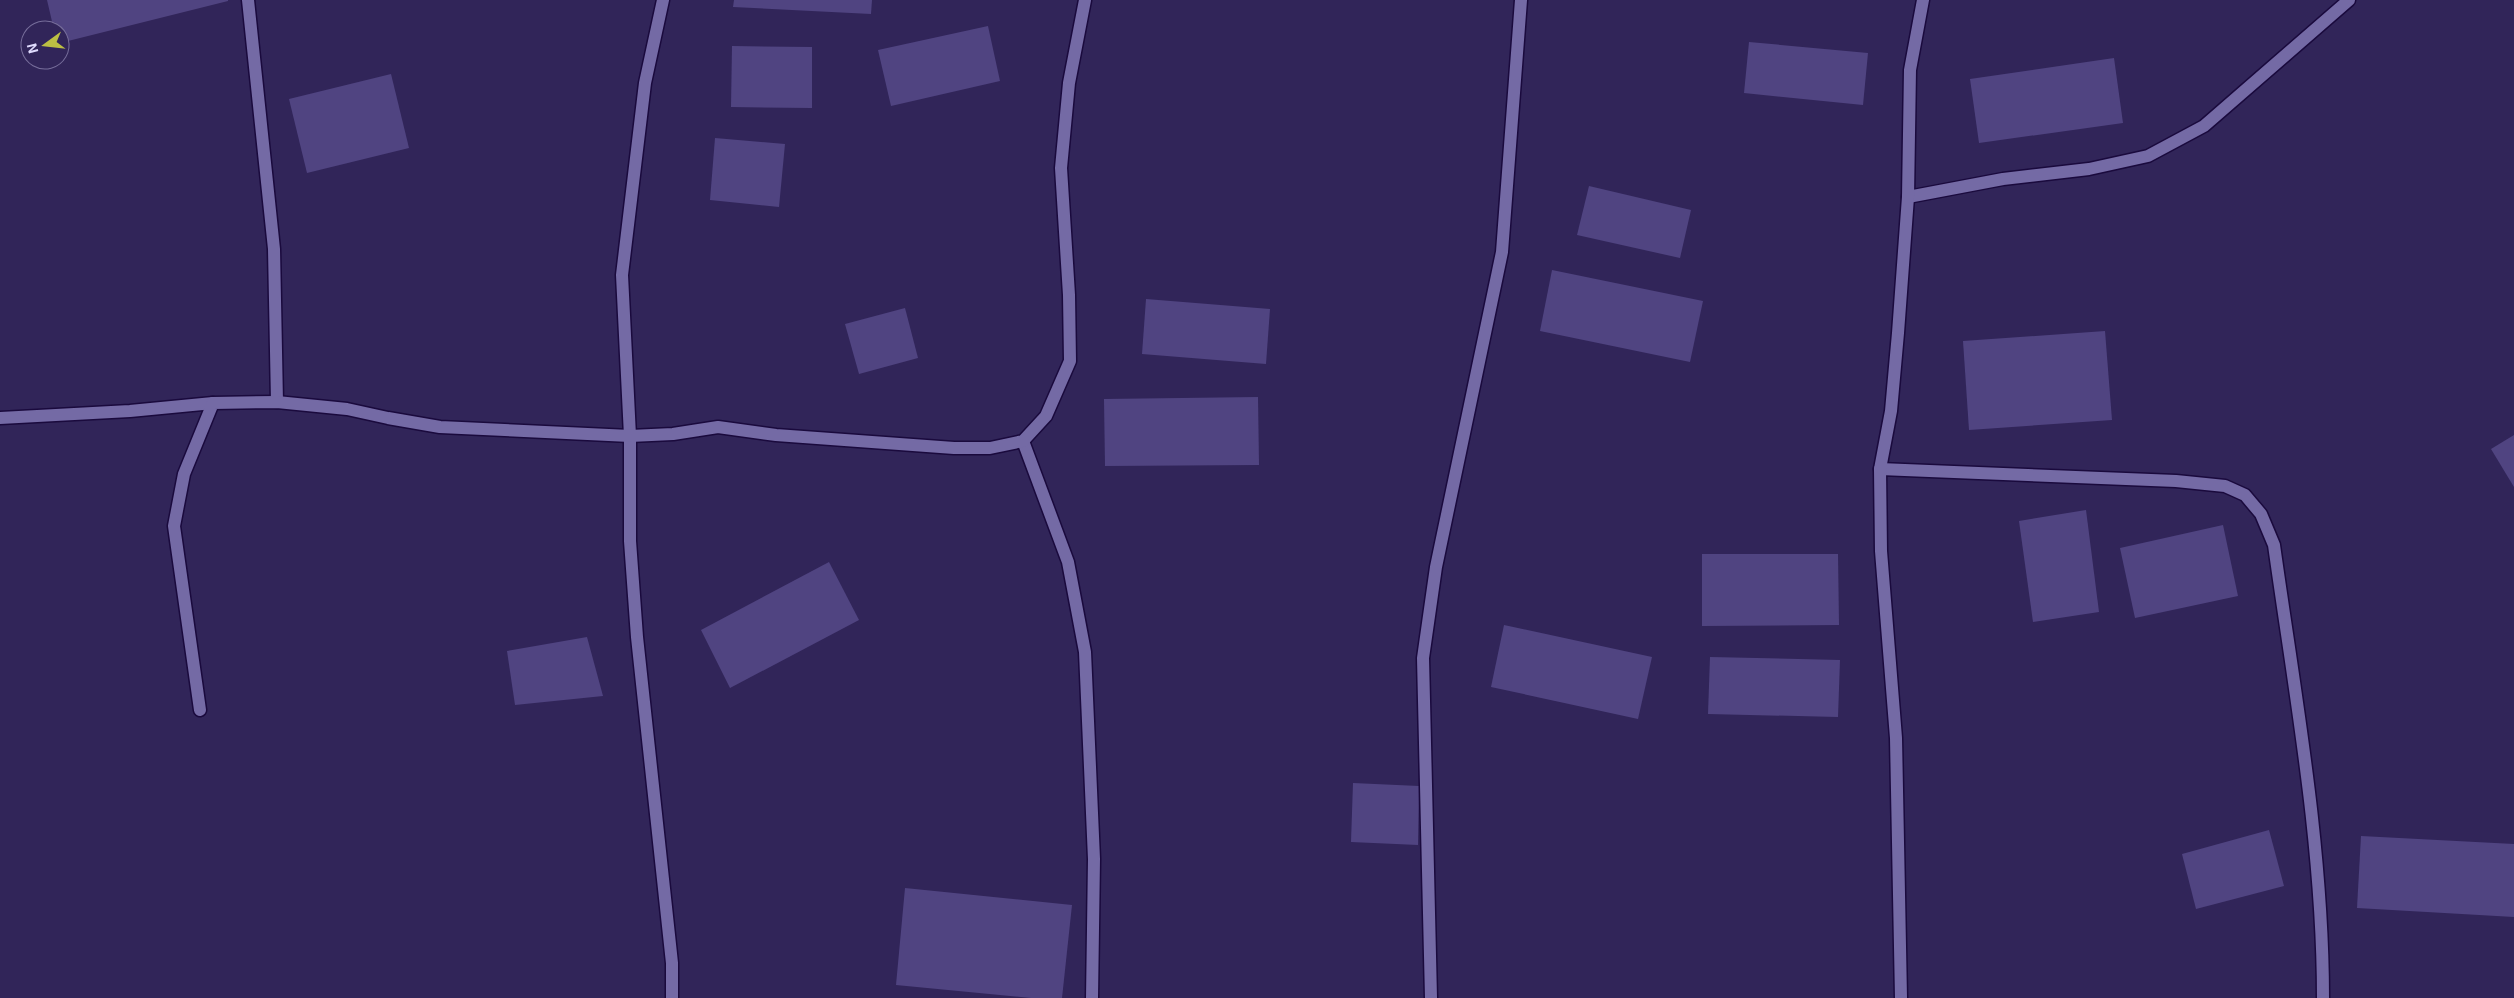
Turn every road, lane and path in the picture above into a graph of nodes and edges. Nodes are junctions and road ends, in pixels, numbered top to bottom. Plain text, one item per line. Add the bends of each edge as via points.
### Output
1 (248, 0) edge
2 (663, 0) edge
3 (1085, 0) edge
4 (1522, 0) edge
5 (1923, 0) edge
6 (2349, 0) edge
7 (1908, 196) junction
8 (277, 402) junction
9 (213, 403) junction
10 (0, 418) edge
11 (630, 436) junction
12 (1023, 441) junction
13 (1880, 469) junction
14 (200, 710) dead end
15 (672, 998) edge
16 (1092, 998) edge
17 (1431, 998) edge
18 (1901, 998) edge
19 (2323, 998) edge

1 - 8 street via 274,249
2 - 11 street via 645,83 622,275
3 - 12 street via 1069,83 1061,168 1070,361 1046,416
4 - 17 street via 1502,252 1436,567 1423,658
5 - 7 street via 1910,70
6 - 7 street via 2204,126 2148,156 2089,169
7 - 13 street via 1891,411
8 - 9 street
8 - 11 street via 346,409 440,427
9 - 10 street
9 - 14 street via 184,474 174,526
11 - 12 street via 718,427 776,435 954,448 990,448
11 - 15 street via 630,541 637,637 672,963
12 - 16 street via 1068,562 1086,652 1094,860
13 - 18 street via 1881,551 1896,738
13 - 19 street via 2176,481 2224,486 2245,496 2261,514 2274,544 2313,819 2323,936

